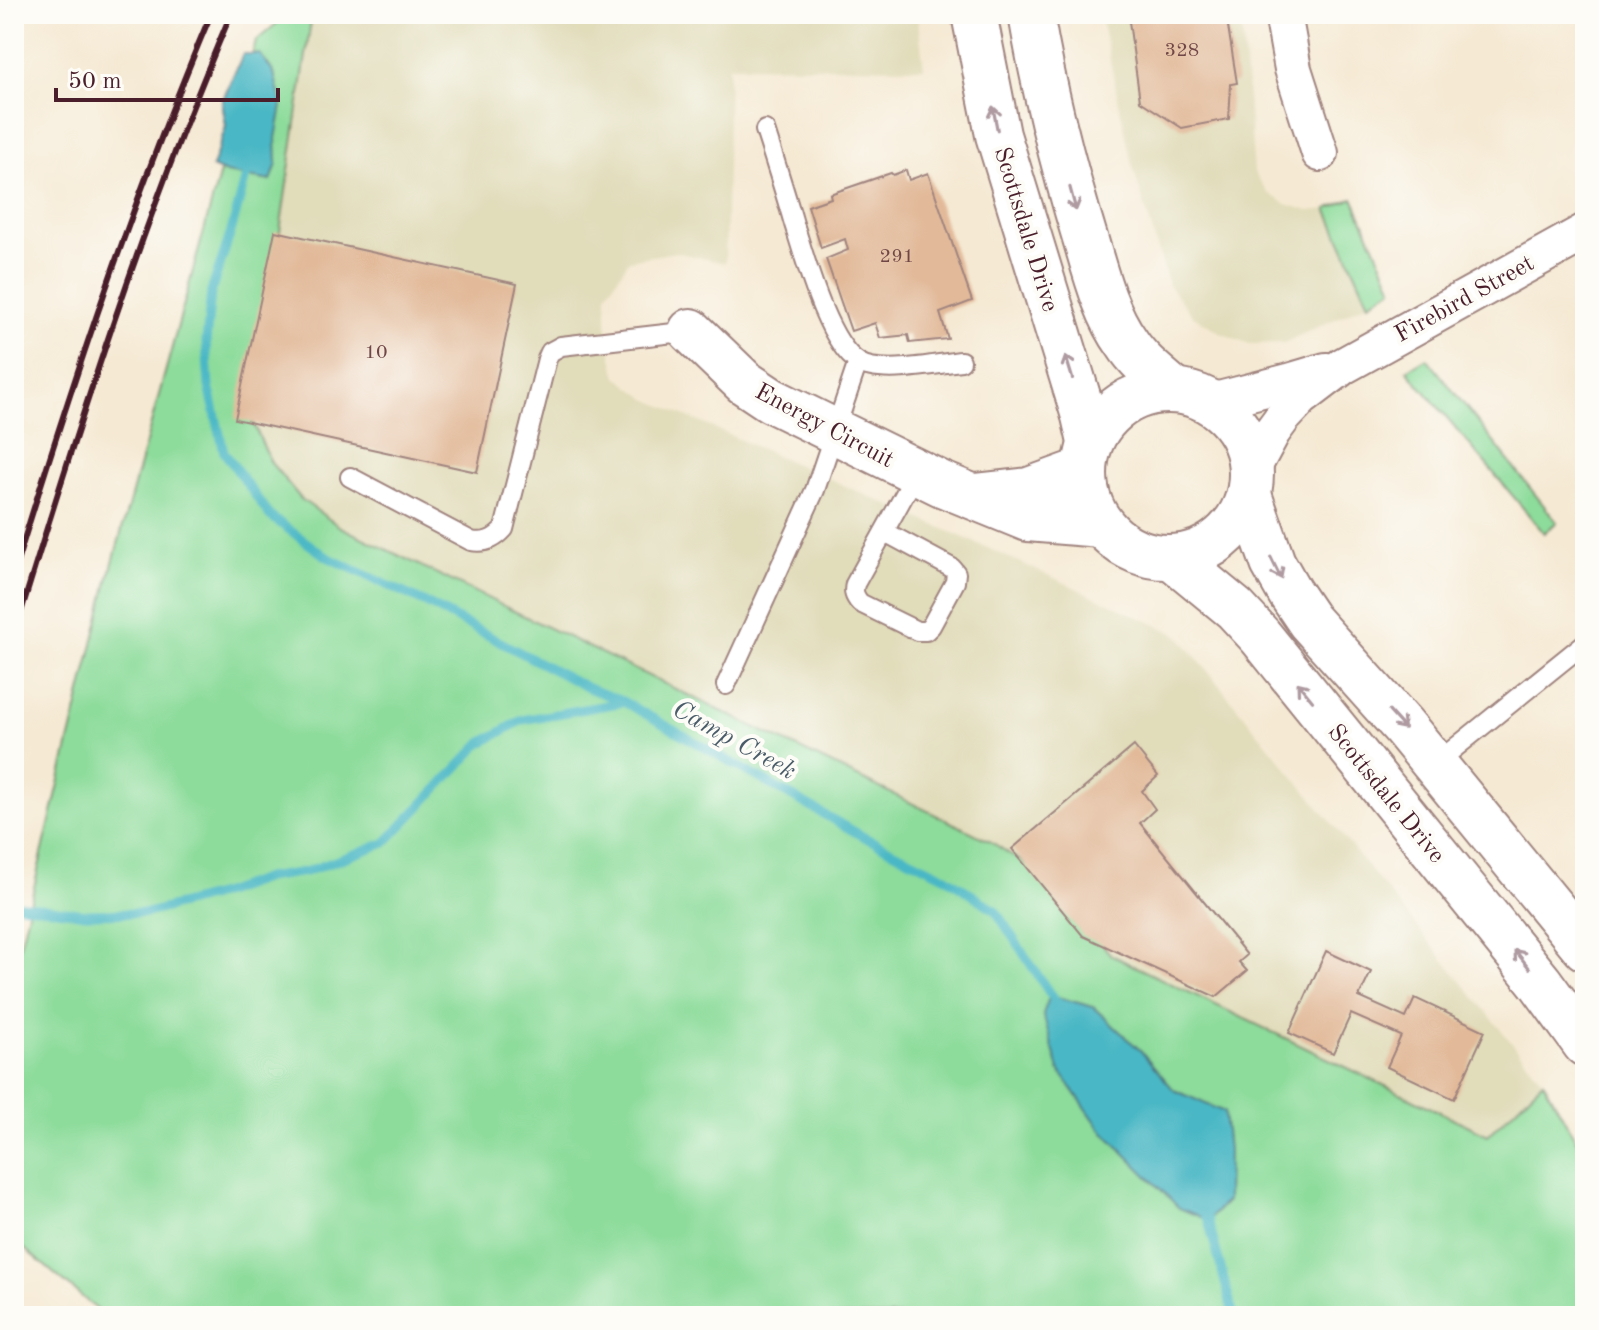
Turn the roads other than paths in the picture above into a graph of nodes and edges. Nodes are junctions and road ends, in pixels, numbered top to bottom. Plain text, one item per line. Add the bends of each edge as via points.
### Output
1 (974, 14) edge
2 (1031, 14) edge
3 (1283, 14) edge
4 (765, 130) dead end
5 (1320, 153) dead end
6 (1585, 232) edge
7 (691, 331) joint
8 (961, 361) dead end
9 (858, 362) junction
10 (1343, 366) junction
11 (1193, 396) junction
12 (836, 433) junction
13 (1087, 456) junction
14 (917, 472) junction
15 (350, 477) dead end
16 (1250, 482) junction
17 (973, 496) junction
18 (1101, 525) junction
19 (885, 532) junction
20 (1173, 558) junction
21 (1585, 643) edge
22 (726, 685) dead end
23 (1435, 764) junction
24 (1585, 948) edge
25 (1572, 996) edge
26 (1585, 1044) edge

13 -> 1 main road, Scottsdale Drive via 1084,416 998,135
2 -> 11 main road via 1073,201 1115,325 1128,345
3 - 5 street via 1293,69
4 - 9 lane via 819,302 835,334
6 - 10 street, Firebird Street
7 - 12 main road, Energy Circuit via 744,382
7 - 15 lane via 561,346 550,352 504,529 490,540 471,541
8 - 9 lane via 904,368
9 - 12 lane
10 - 11 street, Firebird Street via 1289,382
10 - 16 street, Firebird Street via 1283,417
11 - 13 main road via 1155,391 1128,399 1105,417
11 - 16 main road via 1233,421 1246,443
12 - 14 main road, Energy Circuit
12 - 22 lane
13 - 17 main road, Energy Circuit via 1029,490
13 - 18 main road via 1088,499
14 - 17 main road, Energy Circuit
14 - 19 lane
16 - 20 main road via 1239,519 1221,539
16 -> 23 main road via 1273,563 1290,593
17 - 18 main road, Energy Circuit via 1028,519
18 - 20 main road via 1123,545
19 - 19 lane via 855,584 855,597 926,631 956,573
25 -> 20 main road, Scottsdale Drive via 1531,970 1260,636
21 - 23 lane
23 - 24 main road
25 - 26 main road, Scottsdale Drive

